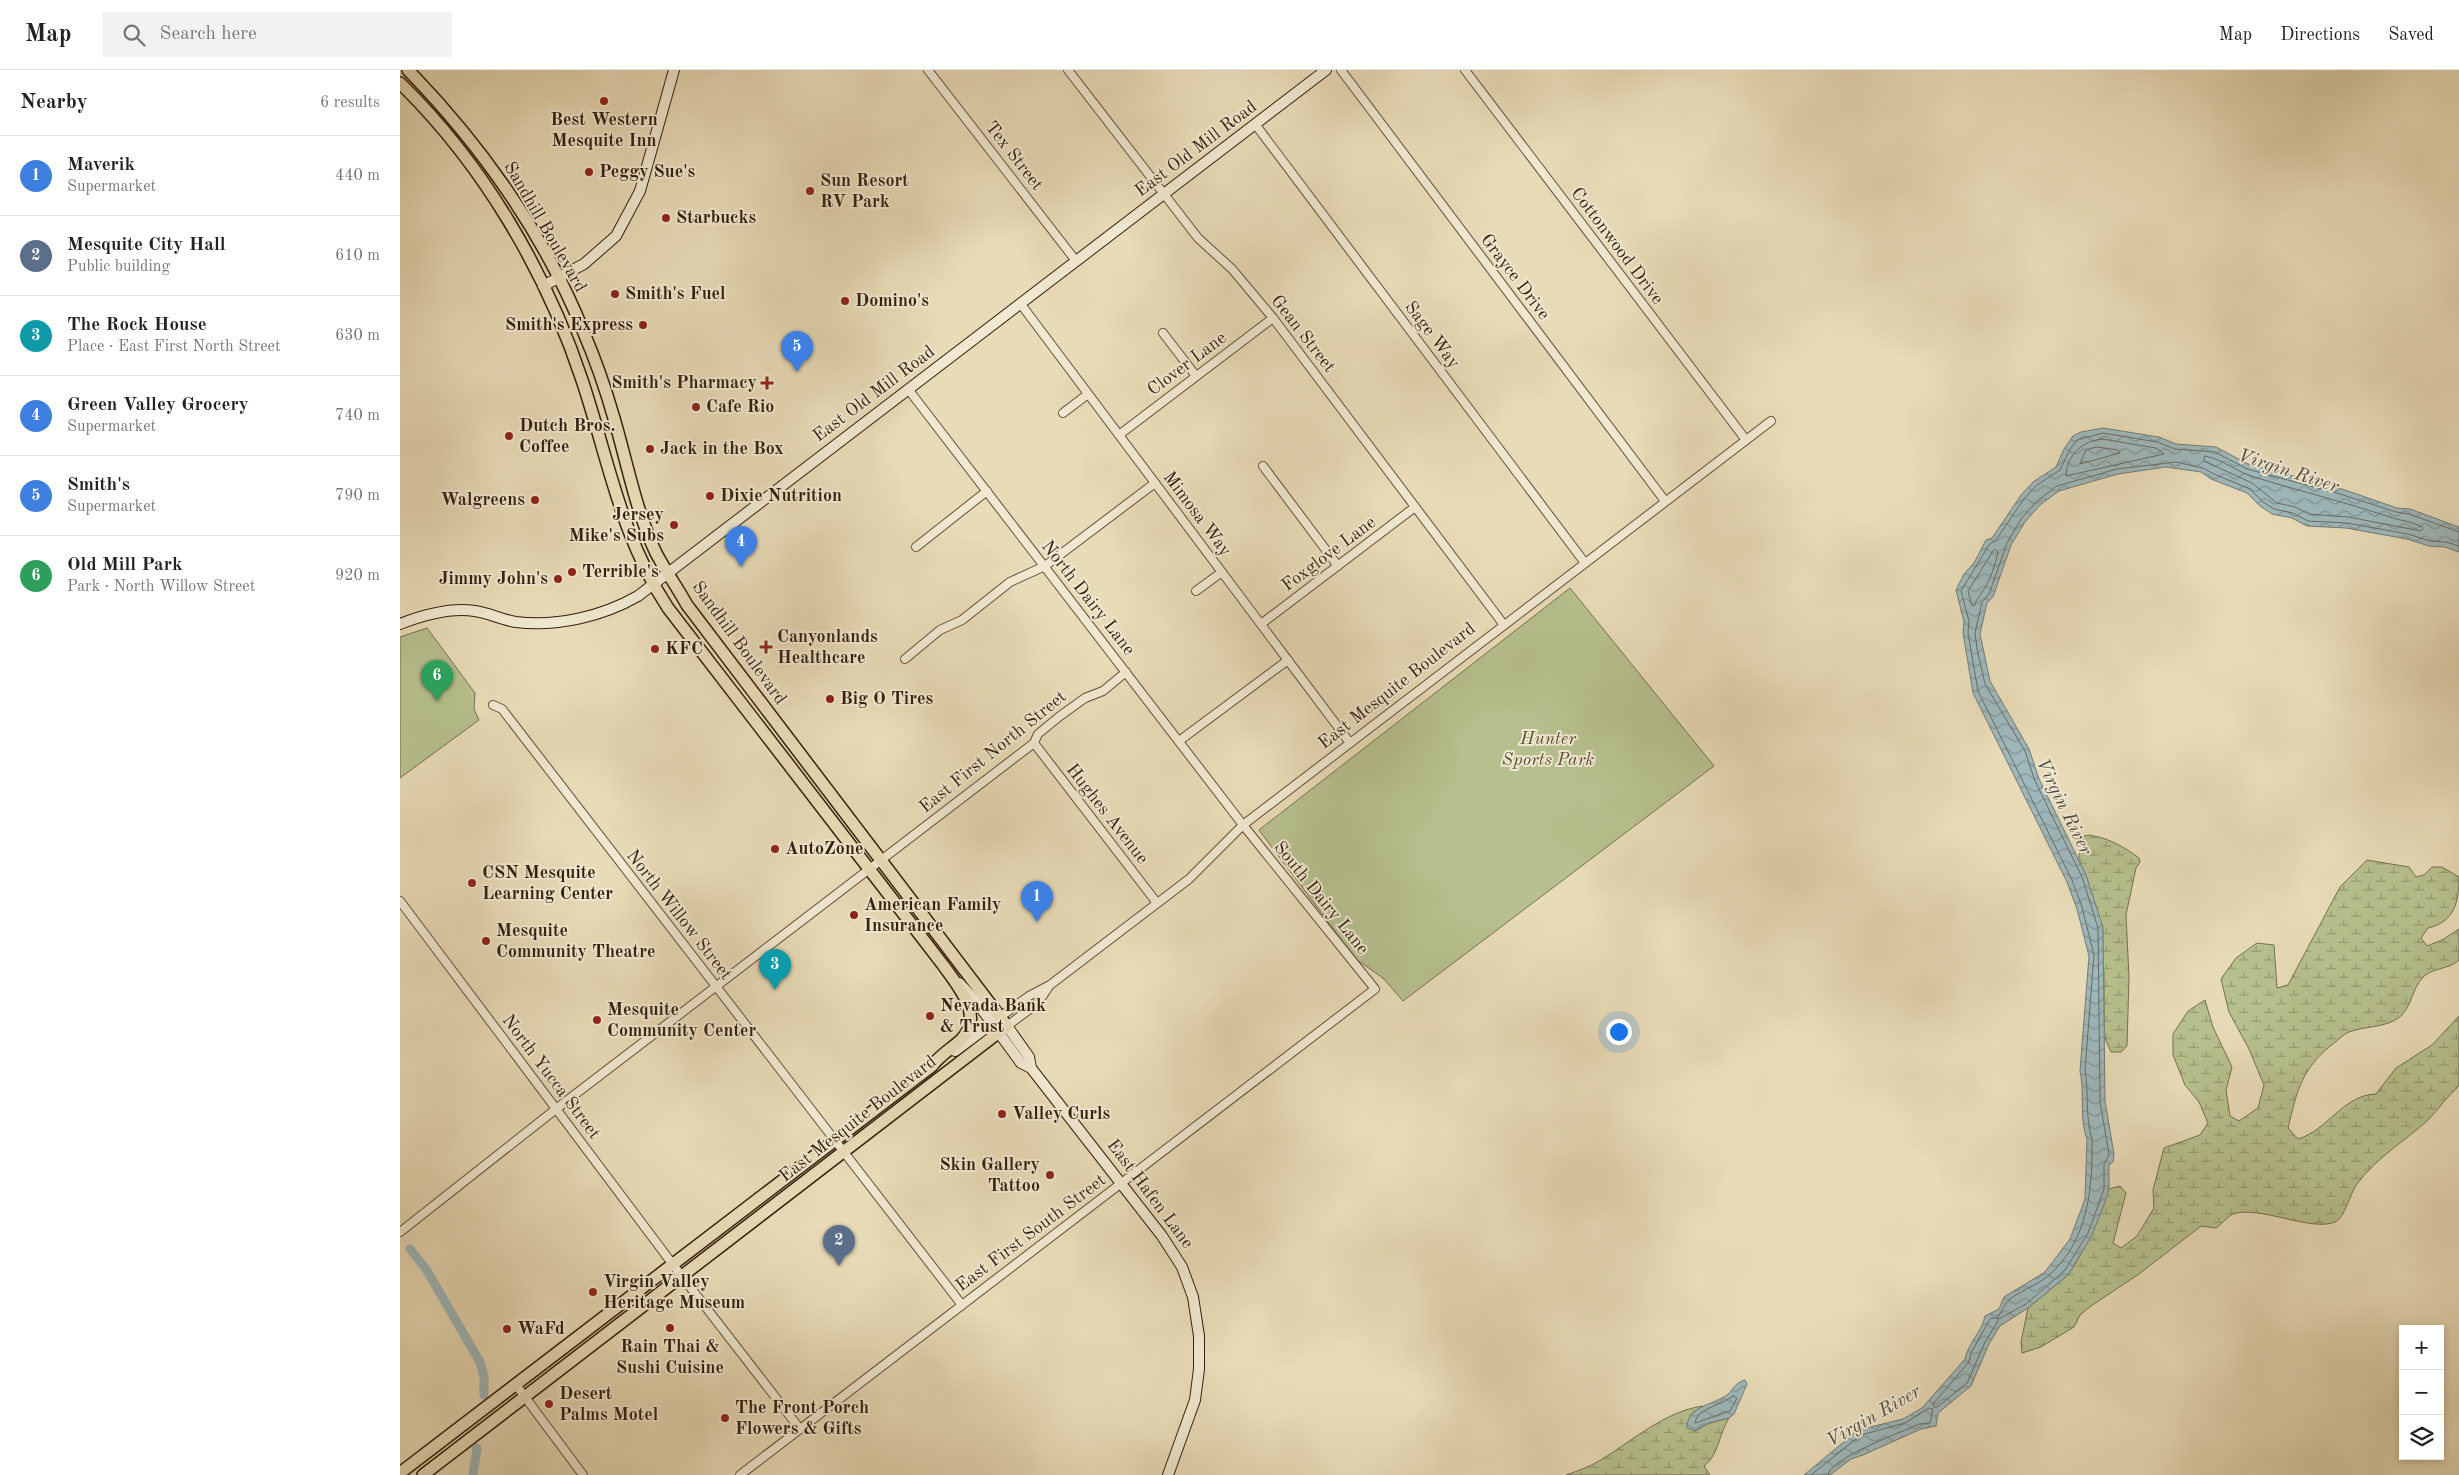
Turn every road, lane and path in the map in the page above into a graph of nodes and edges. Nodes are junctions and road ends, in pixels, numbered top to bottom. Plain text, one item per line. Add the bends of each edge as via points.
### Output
1 (408, 70) edge
2 (674, 70) edge
3 (928, 70) edge
4 (1068, 70) edge
5 (1326, 70) edge
6 (1341, 70) edge
7 (1465, 70) edge
8 (416, 79) junction
9 (403, 86) edge
10 (1255, 124) junction
11 (1163, 194) junction
12 (1076, 261) junction
13 (558, 278) junction
14 (543, 286) junction
15 (1020, 303) junction
16 (1273, 318) junction
17 (1163, 334) dead end
18 (1196, 376) junction
19 (908, 389) junction
20 (1088, 394) junction
21 (1063, 413) dead end
22 (1771, 421) dead end
23 (1119, 435) junction
24 (1746, 440) junction
25 (1262, 466) dead end
26 (1155, 482) junction
27 (987, 491) junction
28 (1665, 501) junction
29 (1416, 507) junction
30 (916, 547) dead end
31 (1585, 563) junction
32 (1045, 566) junction
33 (1338, 566) junction
34 (668, 572) junction
35 (1222, 572) junction
36 (653, 586) junction
37 (1196, 591) dead end
38 (400, 624) edge
39 (1261, 624) junction
40 (1504, 625) junction
41 (905, 659) dead end
42 (1288, 660) junction
43 (1126, 672) junction
44 (493, 705) dead end
45 (744, 705) junction
46 (1179, 741) junction
47 (1034, 743) junction
48 (1350, 743) junction
49 (799, 752) junction
50 (1244, 825) junction
51 (880, 860) junction
52 (870, 868) junction
53 (400, 901) edge
54 (1157, 903) junction
55 (944, 965) junction
56 (716, 987) junction
57 (1375, 989) joint
58 (999, 1025) junction
59 (932, 1066) junction
60 (556, 1109) junction
61 (839, 1146) junction
62 (1121, 1183) junction
63 (400, 1232) edge
64 (678, 1270) junction
65 (962, 1305) junction
66 (516, 1385) junction
67 (525, 1397) junction
68 (800, 1429) junction
69 (400, 1473) edge
70 (423, 1475) edge
71 (583, 1475) edge
72 (740, 1475) edge
73 (1168, 1475) edge

1 - 8 main road, Sandhill Boulevard
2 - 13 street via 640,191 627,217 616,236 600,252
3 - 12 street, Tex Street
4 - 11 street, Gean Street
5 - 10 street, East Old Mill Road
6 - 28 street, Grayce Drive
7 - 24 street, Cottonwood Drive
8 - 9 main road
8 - 13 main road, Sandhill Boulevard via 466,135 501,182
9 - 14 main road, Sandhill Boulevard via 454,144 495,201
10 - 11 street, East Old Mill Road
10 - 31 street, Sage Way
11 - 12 street, East Old Mill Road
11 - 16 street, Gean Street via 1198,238 1232,270
12 - 15 street, East Old Mill Road
13 - 14 street
13 - 34 main road, Sandhill Boulevard via 584,332 613,414 634,495 656,553
14 - 36 main road, Sandhill Boulevard via 581,378 629,536
15 - 19 street, East Old Mill Road
15 - 20 street, Mimosa Way
16 - 18 street, Clover Lane
16 - 29 street, Gean Street
17 - 18 street
18 - 23 street, Clover Lane
19 - 27 street, North Dairy Lane
19 - 34 street, East Old Mill Road
20 - 21 street
20 - 23 street, Mimosa Way
22 - 24 street, East Mesquite Boulevard
23 - 26 street, Mimosa Way
24 - 28 street, East Mesquite Boulevard
25 - 33 street
26 - 32 street
26 - 35 street, Mimosa Way
27 - 30 street
27 - 32 street, North Dairy Lane
28 - 31 street, East Mesquite Boulevard
29 - 33 street, Foxglove Lane
29 - 40 street, Gean Street
31 - 40 street, East Mesquite Boulevard
32 - 41 street via 1010,582 962,620 940,630
32 - 43 street, North Dairy Lane
33 - 39 street, Foxglove Lane
34 - 36 street, East Old Mill Road
34 - 49 main road, Sandhill Boulevard via 687,605
35 - 37 street
35 - 39 street, Mimosa Way
36 - 38 street, East Old Mill Road via 621,606 573,619 518,622 460,609
36 - 45 main road, Sandhill Boulevard
39 - 42 street, Mimosa Way
40 - 48 street, East Mesquite Boulevard
42 - 46 street
42 - 48 street, Mimosa Way
43 - 46 street, North Dairy Lane
43 - 47 street, East First North Street via 1103,691 1085,698 1060,716 1038,734
44 - 56 street, North Willow Street via 502,709
45 - 49 main road via 754,712 786,753
45 - 52 main road, Sandhill Boulevard
46 - 50 street, North Dairy Lane
47 - 51 street, East First North Street
47 - 54 street, Hughes Avenue
48 - 50 street, East Mesquite Boulevard
49 - 51 main road, Sandhill Boulevard
50 - 54 street, East Mesquite Boulevard via 1201,869
50 - 57 street, South Dairy Lane
51 - 52 street, East First North Street
51 - 58 main road, Sandhill Boulevard
52 - 55 main road, Sandhill Boulevard
52 - 56 street
53 - 60 street, North Yucca Street
54 - 58 street, East Mesquite Boulevard via 1050,985 1038,1002
55 - 58 street, Sandhill Boulevard
55 - 59 main road via 967,1002 972,1020 962,1039
56 - 60 street
56 - 61 street, North Willow Street
57 - 62 street, East First South Street
58 - 59 street, East Mesquite Boulevard
58 - 61 main road, East Mesquite Boulevard
58 - 62 street, East Hafen Lane via 1021,1064 1031,1068
59 - 61 main road, East Mesquite Boulevard
60 - 63 street
60 - 64 street, North Yucca Street
61 - 64 main road, East Mesquite Boulevard
61 - 65 street, North Willow Street
62 - 65 street, East First South Street
62 - 73 street, East Hafen Lane via 1182,1266 1199,1336 1195,1400
64 - 66 main road
64 - 67 main road
64 - 68 street, North Yucca Street
65 - 68 street, East First South Street
66 - 67 street
66 - 69 main road
67 - 70 main road
67 - 71 street
68 - 72 street, East First South Street

